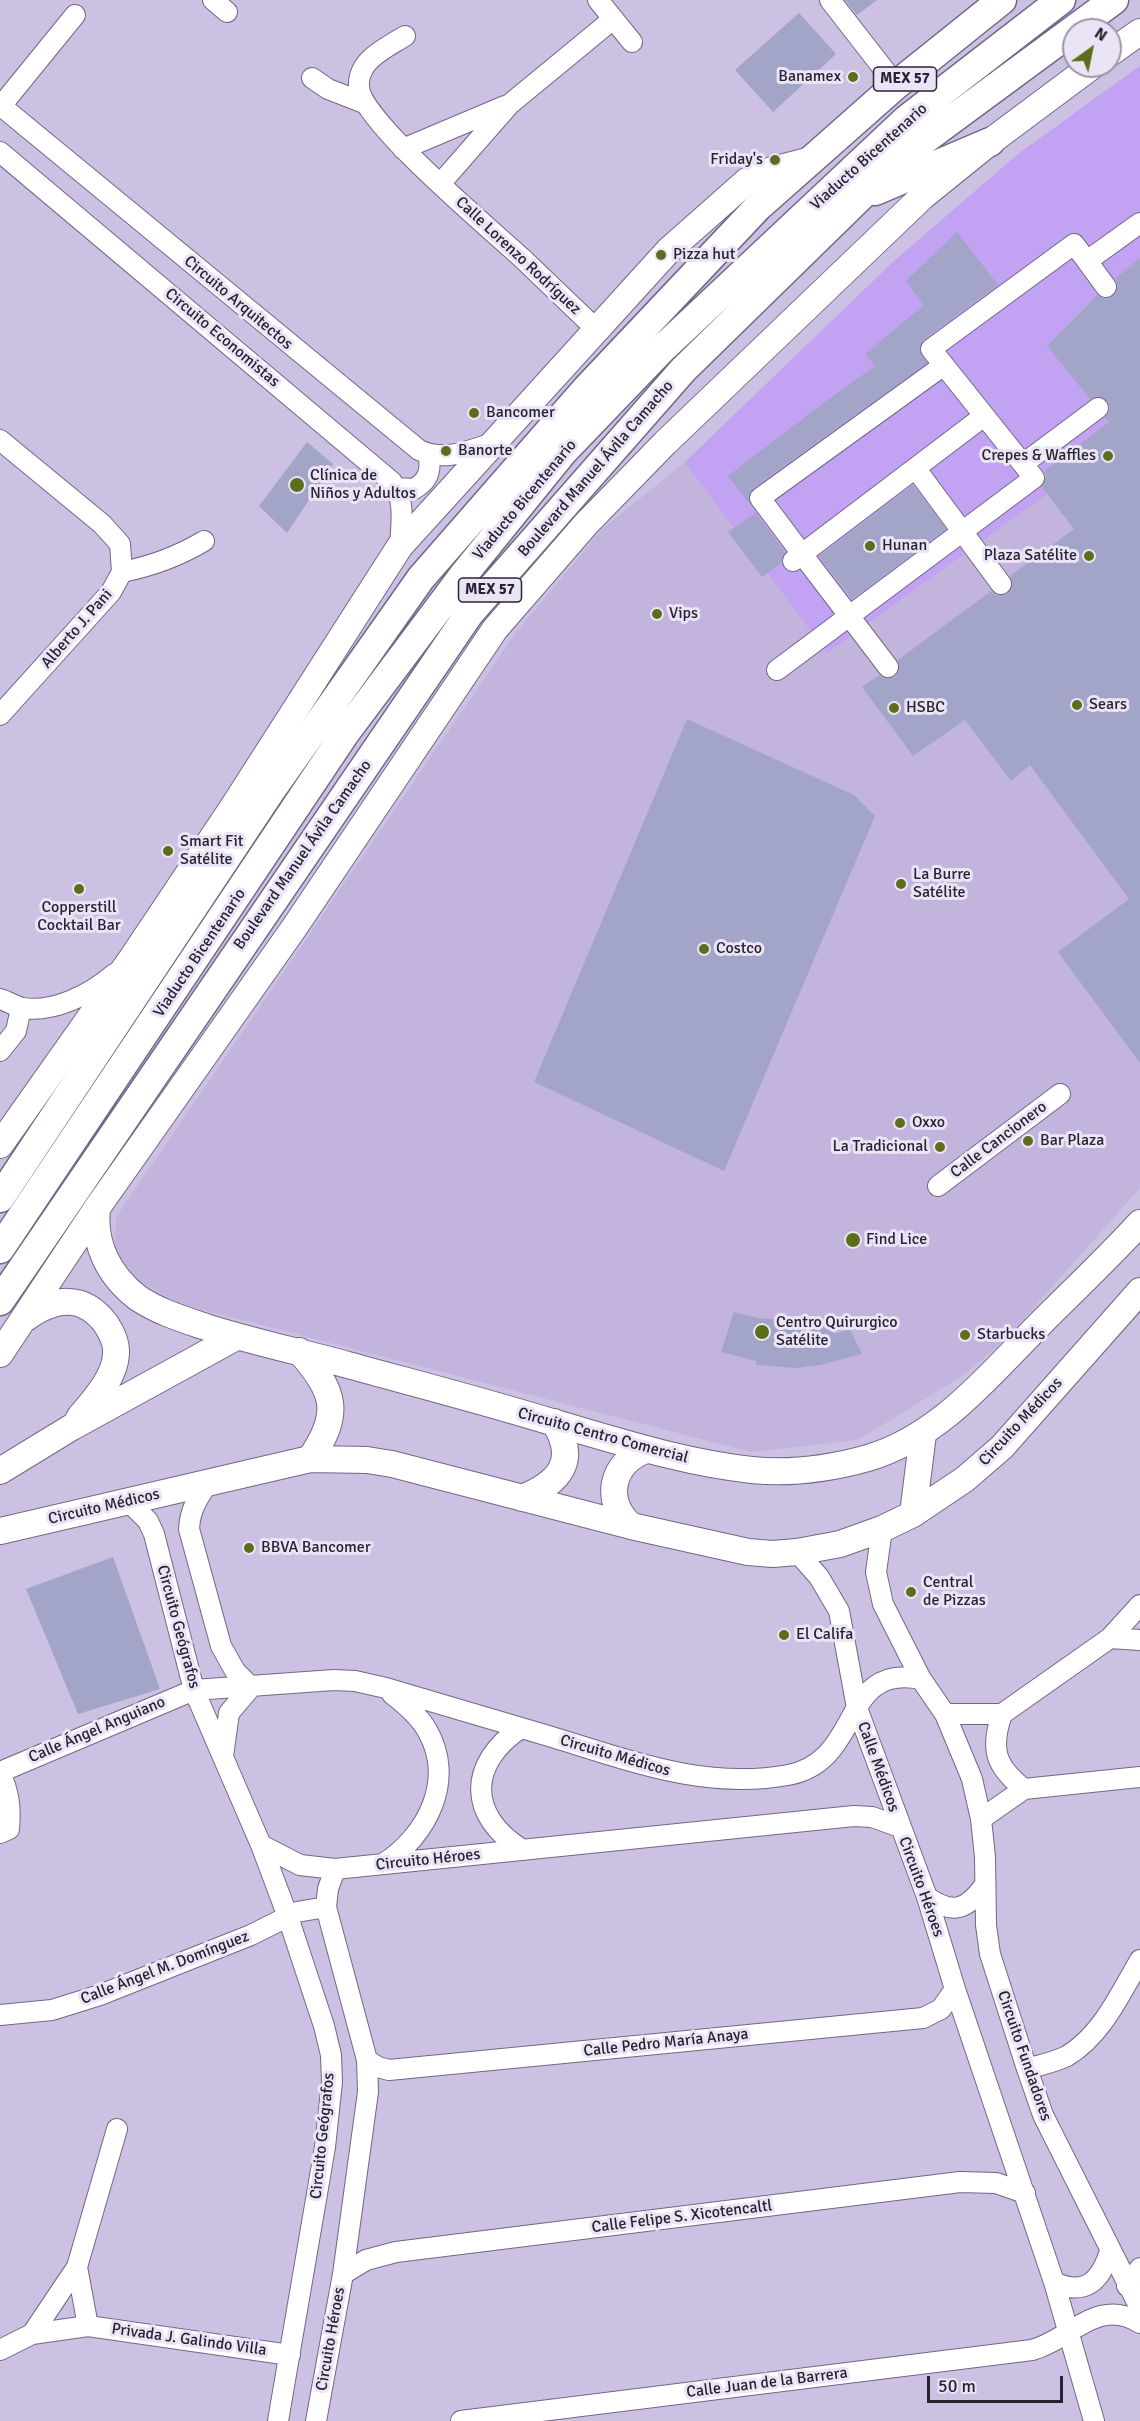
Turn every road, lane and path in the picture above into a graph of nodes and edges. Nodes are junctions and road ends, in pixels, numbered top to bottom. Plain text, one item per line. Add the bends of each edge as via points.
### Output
1 (598, 0) edge
2 (830, 0) edge
3 (1061, 0) edge
4 (1114, 0) edge
5 (994, 4) edge
6 (75, 15) dead end
7 (612, 20) junction
8 (1140, 32) edge
9 (405, 36) dead end
10 (632, 42) dead end
11 (1122, 45) edge
12 (312, 78) dead end
13 (1076, 78) edge
14 (896, 85) junction
15 (364, 103) junction
16 (510, 104) junction
17 (1, 106) edge
18 (990, 142) junction
19 (403, 149) junction
20 (0, 152) edge
21 (811, 160) junction
22 (440, 184) junction
23 (859, 198) junction
24 (1140, 223) edge
25 (1087, 261) junction
26 (1106, 287) dead end
27 (596, 329) junction
28 (944, 366) junction
29 (1098, 408) dead end
30 (984, 416) junction
31 (0, 441) edge
32 (493, 443) junction
33 (428, 454) junction
34 (1023, 464) junction
35 (916, 469) junction
36 (396, 488) junction
37 (963, 532) junction
38 (204, 541) dead end
39 (400, 546) junction
40 (797, 558) junction
41 (123, 572) junction
42 (1001, 584) dead end
43 (849, 616) junction
44 (888, 668) dead end
45 (777, 670) dead end
46 (0, 715) edge
47 (132, 958) junction
48 (0, 999) edge
49 (21, 1008) junction
50 (0, 1051) edge
51 (1060, 1094) dead end
52 (0, 1145) edge
53 (938, 1186) dead end
54 (0, 1198) edge
55 (97, 1208) junction
56 (1140, 1223) edge
57 (0, 1249) edge
58 (1140, 1291) edge
59 (0, 1301) edge
60 (21, 1322) junction
61 (236, 1336) junction
62 (299, 1352) junction
63 (0, 1354) edge
64 (554, 1422) junction
65 (72, 1427) junction
66 (923, 1434) junction
67 (646, 1450) junction
68 (310, 1459) junction
69 (0, 1471) edge
70 (208, 1483) junction
71 (522, 1498) junction
72 (128, 1502) junction
73 (913, 1514) junction
74 (631, 1526) junction
75 (882, 1528) junction
76 (0, 1531) edge
77 (797, 1552) junction
78 (1140, 1605) edge
79 (1110, 1638) junction
80 (1140, 1640) edge
81 (921, 1679) junction
82 (251, 1687) junction
83 (386, 1688) junction
84 (194, 1690) junction
85 (857, 1708) junction
86 (945, 1714) junction
87 (1002, 1714) junction
88 (521, 1728) junction
89 (223, 1759) junction
90 (0, 1772) edge
91 (1140, 1777) edge
92 (1024, 1789) junction
93 (981, 1819) junction
94 (900, 1827) junction
95 (0, 1833) edge
96 (261, 1845) junction
97 (523, 1850) junction
98 (382, 1865) junction
99 (335, 1869) junction
100 (984, 1886) junction
101 (927, 1897) junction
102 (326, 1907) junction
103 (288, 1917) junction
104 (1140, 1960) edge
105 (955, 1989) junction
106 (0, 2015) edge
107 (367, 2060) junction
108 (1027, 2069) junction
109 (117, 2129) dead end
110 (1025, 2193) junction
111 (1110, 2251) junction
112 (77, 2267) junction
113 (1140, 2268) edge
114 (343, 2274) junction
115 (1054, 2282) junction
116 (1127, 2286) junction
117 (1140, 2308) edge
118 (1140, 2323) edge
119 (88, 2326) junction
120 (1069, 2333) junction
121 (32, 2334) junction
122 (0, 2350) edge
123 (290, 2355) junction
124 (320, 2419) edge
125 (278, 2421) edge
126 (461, 2421) edge
127 (1094, 2421) edge

1 - 7 street
2 - 14 street
3 - 57 highway, Viaducto Bicentenario via 907,119 661,351 563,452 465,573 346,732
4 - 23 highway, Boulevard Manuel Ávila Camacho / MEX 57 via 901,157
5 - 14 highway, MEX 57
6 - 17 street
7 - 10 street
7 - 16 street, Calle Lorenzo Rodríguez
8 - 11 main road
9 - 15 street via 372,56 361,71 359,87
12 - 15 street
13 - 18 main road, Boulevard Manuel Ávila Camacho
14 - 21 highway, MEX 57
15 - 19 street, Calle Lorenzo Rodríguez
16 - 19 street, Calle Lorenzo Rodríguez
16 - 22 street, Calle Lorenzo Rodríguez
17 - 33 street, Circuito Arquitectos via 299,354
18 - 23 highway
18 - 55 main road, Boulevard Manuel Ávila Camacho via 922,197 665,443 586,524 495,629 294,928
19 - 22 street, Calle Lorenzo Rodríguez
20 - 36 street, Circuito Economistas
21 - 27 main road via 747,181 669,250
21 - 54 highway, MEX 57 via 758,207 596,380 421,578 270,792
22 - 27 street, Calle Lorenzo Rodríguez
23 - 59 highway, Boulevard Manuel Ávila Camacho / MEX 57 via 683,370 469,614
24 - 25 street
25 - 26 street
25 - 28 street via 1074,244 931,349
27 - 32 main road
28 - 30 street
28 - 40 street via 754,503
29 - 34 street
30 - 34 street
30 - 35 street
31 - 41 street, Alberto J. Pani via 102,524 120,544
32 - 33 street via 457,454
32 - 39 main road
33 - 36 street via 430,469 425,481 414,489
34 - 37 street via 1035,478
35 - 37 street
35 - 40 street
36 - 39 street via 402,516
37 - 42 street
37 - 43 street
38 - 41 street via 152,567
39 - 47 main road
40 - 43 street
41 - 46 street, Alberto J. Pani via 111,592
43 - 44 street
43 - 45 street
47 - 49 street via 99,987 64,1003
47 - 52 main road
48 - 49 street
49 - 50 street via 16,1031
51 - 53 street, Calle Cancionero
55 - 60 main road, Boulevard Manuel Ávila Camacho
55 - 61 main road, Circuito Centro Comercial via 102,1254 126,1288 174,1317
56 - 66 main road, Circuito Centro Comercial via 963,1401
58 - 73 main road, Circuito Médicos via 1002,1447 965,1479
60 - 63 main road, Boulevard Manuel Ávila Camacho
60 - 65 main road via 43,1305 65,1301 82,1304 99,1315 113,1334 117,1355 110,1374
61 - 62 main road, Circuito Centro Comercial
61 - 65 main road
62 - 64 main road, Circuito Centro Comercial
62 - 68 main road via 325,1383 330,1398 329,1425
64 - 67 main road, Circuito Centro Comercial
64 - 71 main road via 563,1440 564,1464 553,1482
65 - 69 main road
66 - 67 main road, Circuito Centro Comercial via 869,1458 800,1470 755,1470
66 - 73 main road
67 - 74 main road via 622,1466 614,1485 615,1504
68 - 70 main road, Circuito Médicos
68 - 71 main road, Circuito Médicos via 392,1464
70 - 72 main road, Circuito Médicos
70 - 82 street via 189,1515 189,1529 221,1646 235,1671
71 - 74 main road, Circuito Médicos
72 - 76 main road, Circuito Médicos
72 - 84 street, Circuito Geógrafos via 148,1521 154,1534
73 - 75 main road, Circuito Médicos
74 - 77 main road, Circuito Médicos via 748,1552
75 - 77 main road, Circuito Médicos via 840,1544
75 - 81 street via 876,1572 878,1589
77 - 85 street via 819,1577 838,1611
78 - 79 street
79 - 80 street
79 - 87 street
81 - 85 street, Circuito Médicos via 908,1676 883,1680 870,1689
81 - 86 street
82 - 83 street, Circuito Médicos via 334,1680
82 - 84 street, Circuito Médicos
82 - 89 street via 229,1713
83 - 88 street, Circuito Médicos
83 - 98 street via 410,1708 427,1730 436,1754 439,1783 424,1825
84 - 89 street, Circuito Geógrafos
84 - 90 street, Calle Ángel Anguiano
85 - 88 street, Circuito Médicos via 839,1742 811,1767 792,1774 749,1779 666,1772
85 - 94 street, Calle Médicos
86 - 87 street
86 - 93 street, Circuito Fundadores via 972,1779
87 - 92 street via 995,1734 996,1756 1007,1775
88 - 97 street via 493,1752 481,1783 484,1805 495,1826
89 - 96 street, Circuito Geógrafos
90 - 95 street via 11,1807 9,1829
91 - 92 street
92 - 93 street
93 - 100 street, Circuito Fundadores
94 - 97 street, Circuito Héroes via 873,1817 854,1816
94 - 101 street, Circuito Héroes
96 - 99 street, Circuito Héroes via 300,1865
96 - 103 street, Circuito Geógrafos
97 - 98 street, Circuito Héroes
98 - 99 street, Circuito Héroes
99 - 102 street, Circuito Héroes
100 - 101 street via 969,1902 953,1909
100 - 108 street, Circuito Fundadores via 990,1954
101 - 105 street, Circuito Héroes
102 - 103 street, Calle Ángel M. Domínguez
102 - 107 street, Circuito Héroes
103 - 106 street, Calle Ángel M. Domínguez via 100,1995 52,2010
103 - 123 street, Circuito Geógrafos via 324,2026 332,2082
104 - 108 street via 1087,2041 1066,2056
105 - 107 street, Calle Pedro María Anaya via 941,2009 923,2018 390,2070
105 - 110 street, Circuito Héroes
107 - 114 street, Circuito Héroes via 368,2092
108 - 111 street, Circuito Fundadores via 1043,2115
109 - 112 street, Privada J. Galindo Villa
110 - 114 street, Calle Felipe S. Xicotencaltl via 996,2183 960,2182 396,2252 366,2260
110 - 115 street, Circuito Héroes
111 - 115 street via 1101,2274 1090,2284 1069,2288
111 - 116 street, Circuito Fundadores
112 - 119 street, Privada J. Galindo Villa
112 - 121 street, Privada J. Galindo Villa
113 - 116 street
114 - 124 street, Circuito Héroes
115 - 120 street, Circuito Héroes
116 - 117 street, Circuito Fundadores
118 - 120 street, Calle Juan de la Barrera via 1113,2314 1090,2319
119 - 121 street, Privada J. Galindo Villa
119 - 123 street, Privada J. Galindo Villa
120 - 126 street, Calle Juan de la Barrera via 1032,2350
120 - 127 street, Circuito Héroes
121 - 122 street, Privada J. Galindo Villa
123 - 125 street, Circuito Geógrafos

